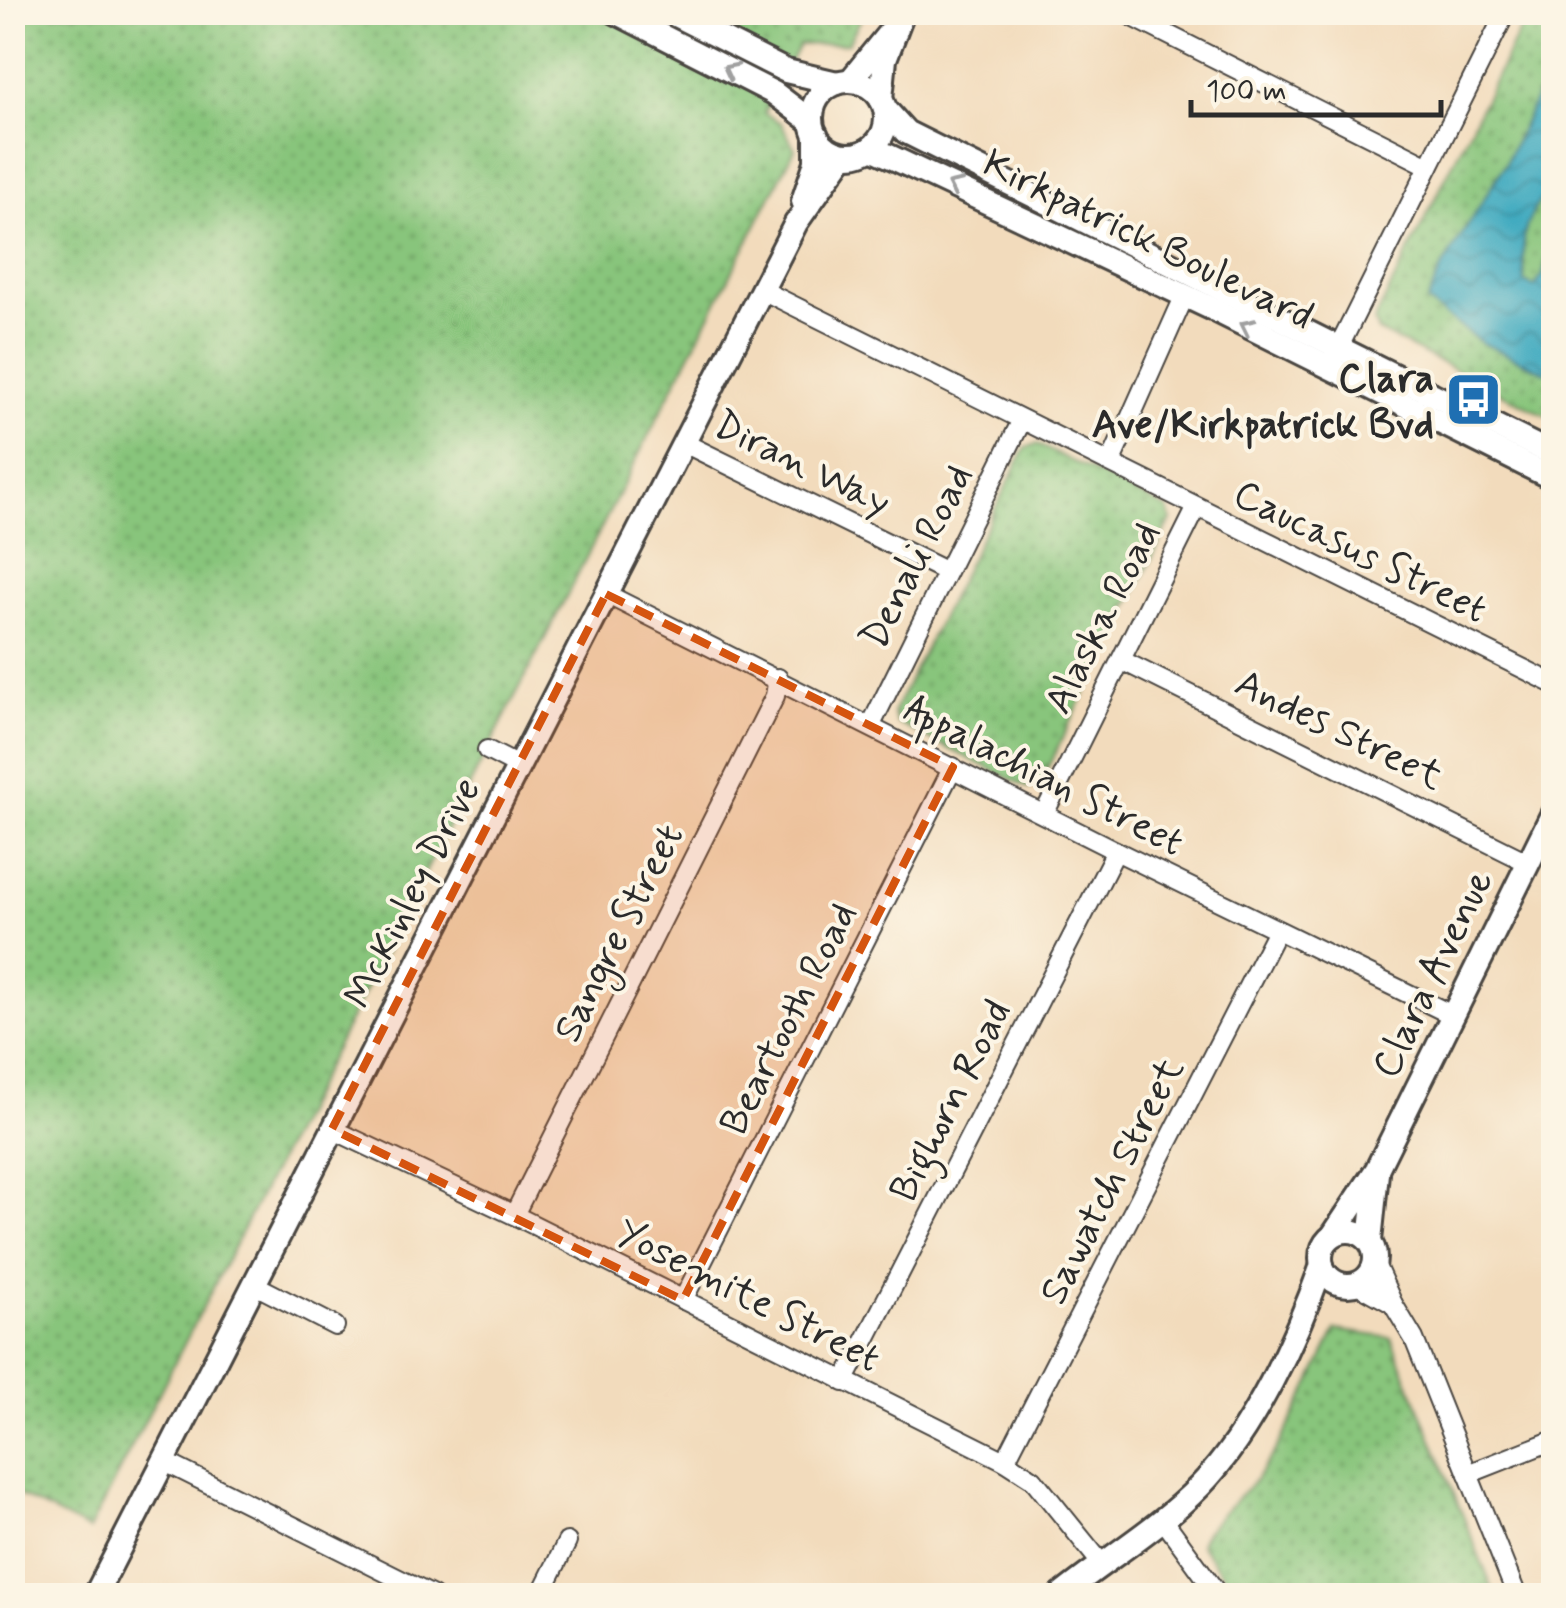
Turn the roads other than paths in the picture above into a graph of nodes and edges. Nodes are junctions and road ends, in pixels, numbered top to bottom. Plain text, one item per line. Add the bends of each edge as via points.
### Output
1 (615, 12) edge
2 (669, 12) edge
3 (1123, 12) edge
4 (1506, 12) edge
5 (902, 16) edge
6 (844, 82) junction
7 (884, 105) junction
8 (814, 128) junction
9 (872, 148) junction
10 (844, 155) junction
11 (1429, 166) junction
12 (796, 223) junction
13 (762, 290) junction
14 (1186, 296) junction
15 (1334, 357) junction
16 (1022, 420) junction
17 (684, 443) junction
18 (1554, 455) edge
19 (1111, 462) junction
20 (1554, 479) edge
21 (1196, 507) junction
22 (945, 571) junction
23 (606, 594) junction
24 (1120, 660) junction
25 (778, 678) junction
26 (1554, 684) edge
27 (871, 724) junction
28 (487, 750) dead end
29 (518, 766) junction
30 (953, 767) junction
31 (1554, 811) edge
32 (1044, 814) junction
33 (1116, 851) junction
34 (1527, 862) junction
35 (1276, 930) junction
36 (1452, 1015) junction
37 (332, 1129) junction
38 (1377, 1169) junction
39 (514, 1215) junction
40 (1333, 1235) junction
41 (1373, 1252) junction
42 (1322, 1265) junction
43 (253, 1284) junction
44 (1349, 1284) junction
45 (683, 1300) junction
46 (1393, 1304) junction
47 (1301, 1320) junction
48 (335, 1326) dead end
49 (844, 1382) junction
50 (1554, 1440) edge
51 (162, 1461) junction
52 (1005, 1461) junction
53 (1468, 1474) junction
54 (1162, 1518) junction
55 (567, 1542) dead end
56 (1101, 1563) junction
57 (94, 1596) edge
58 (433, 1596) edge
59 (540, 1596) edge
60 (1060, 1596) edge
61 (1219, 1596) edge
62 (1517, 1596) edge

8 -> 1 street via 774,93
2 - 6 street via 786,71
3 - 11 street
4 - 11 street
5 - 6 street
5 - 7 street via 886,59
6 - 7 street via 873,90
6 - 8 street via 818,98
7 - 9 street via 884,134
7 - 15 street, Kirkpatrick Boulevard via 906,132
8 - 10 street via 823,145
8 - 12 street, McKinley Drive via 816,162
9 - 10 street
14 -> 9 street, Kirkpatrick Boulevard
10 - 12 street, McKinley Drive
11 - 15 street
12 - 13 street, McKinley Drive
13 - 16 street, Caucasus Street
13 - 17 street, McKinley Drive
15 -> 14 street, Kirkpatrick Boulevard
14 - 19 street
15 - 18 street, Kirkpatrick Boulevard
15 - 20 street, Kirkpatrick Boulevard
16 - 19 street, Caucasus Street
16 - 22 street, Denali Road
17 - 22 street, Diran Way
17 - 23 street, McKinley Drive
19 - 21 street, Caucasus Street
21 - 24 street, Alaska Road
21 - 26 street, Caucasus Street
22 - 27 street, Denali Road
23 - 25 street, Appalachian Street
23 - 29 street, McKinley Drive
24 - 32 street, Alaska Road
24 - 34 street, Andes Street
25 - 27 street, Appalachian Street
25 - 39 street, Sangre Street via 775,696
27 - 30 street, Appalachian Street
28 - 29 street
29 - 37 street, McKinley Drive
30 - 32 street, Appalachian Street
30 - 45 street, Beartooth Road
31 - 34 street, Clara Avenue
32 - 33 street, Appalachian Street
33 - 35 street, Appalachian Street
33 - 49 street, Bighorn Road
34 - 36 street, Clara Avenue
35 - 36 street, Appalachian Street
35 - 52 street, Sawatch Street
36 - 38 street, Clara Avenue
37 - 39 street, Yosemite Street
37 - 43 street, McKinley Drive
38 - 40 street, Clara Avenue
38 - 41 street, Clara Avenue
39 - 45 street, Yosemite Street
40 - 41 street via 1357,1232
40 - 42 street via 1322,1248
41 - 44 street via 1366,1280
41 - 46 street
42 - 44 street via 1331,1280
42 - 47 street
43 - 48 street
43 - 51 street, McKinley Drive
44 - 46 street
44 - 47 street
45 - 49 street, Yosemite Street
46 - 53 street via 1414,1338
47 - 54 street via 1246,1428 1200,1486
49 - 52 street, Yosemite Street
50 - 53 street
51 - 57 street, McKinley Drive
51 - 58 street
52 - 56 street, Yosemite Street via 1033,1480
53 - 62 street
54 - 56 street
54 - 61 street
55 - 59 street
56 - 60 street

